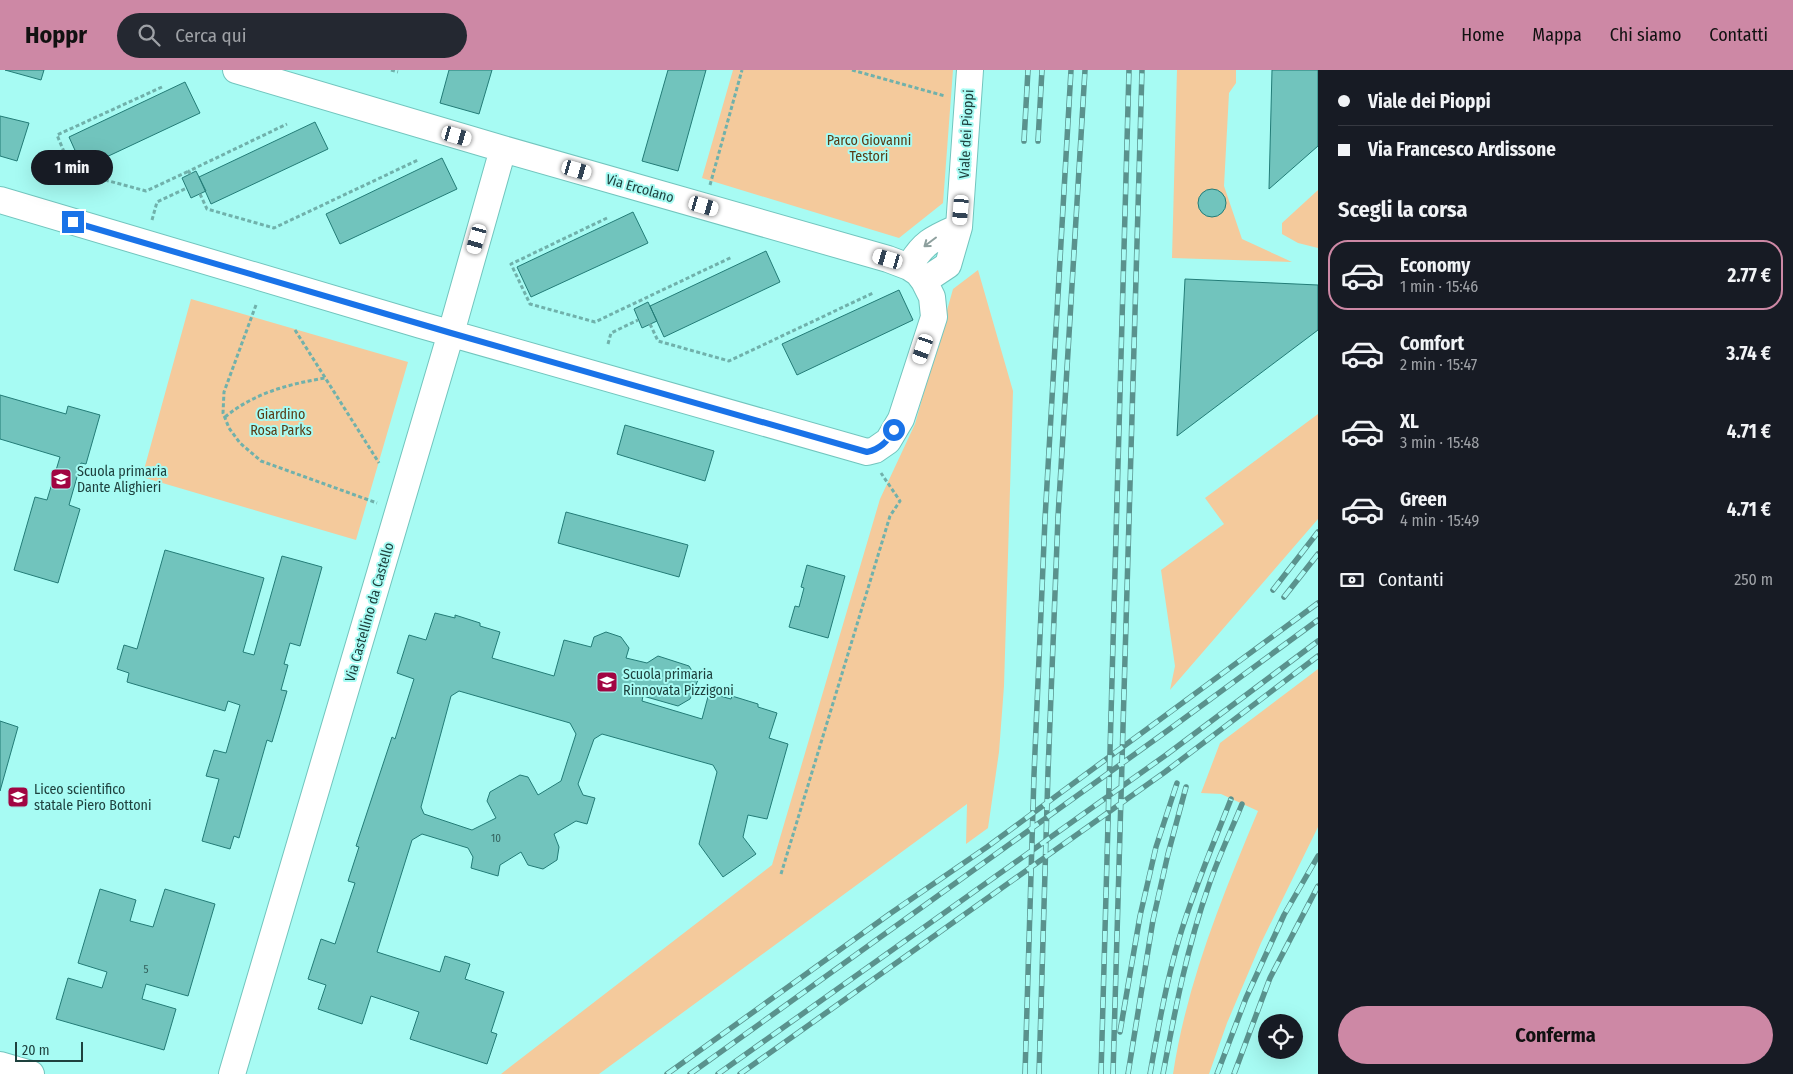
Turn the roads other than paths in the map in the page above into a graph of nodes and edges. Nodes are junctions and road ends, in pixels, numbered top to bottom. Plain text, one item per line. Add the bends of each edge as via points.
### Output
1 (236, 70) edge
2 (970, 70) edge
3 (503, 149) junction
4 (0, 200) edge
5 (917, 274) junction
6 (451, 333) junction
7 (0, 1066) edge
8 (31, 1074) edge
9 (232, 1074) edge

1 - 3 street, Via Ercolano
2 - 5 street, Viale dei Pioppi via 959,227 948,265
3 - 5 street, Via Ercolano via 888,259
3 - 6 street, Via Castellino da Castello
4 - 6 street
5 - 6 street via 932,297 934,317 901,419 888,441 867,452
6 - 9 street, Via Castellino da Castello
7 - 8 street

